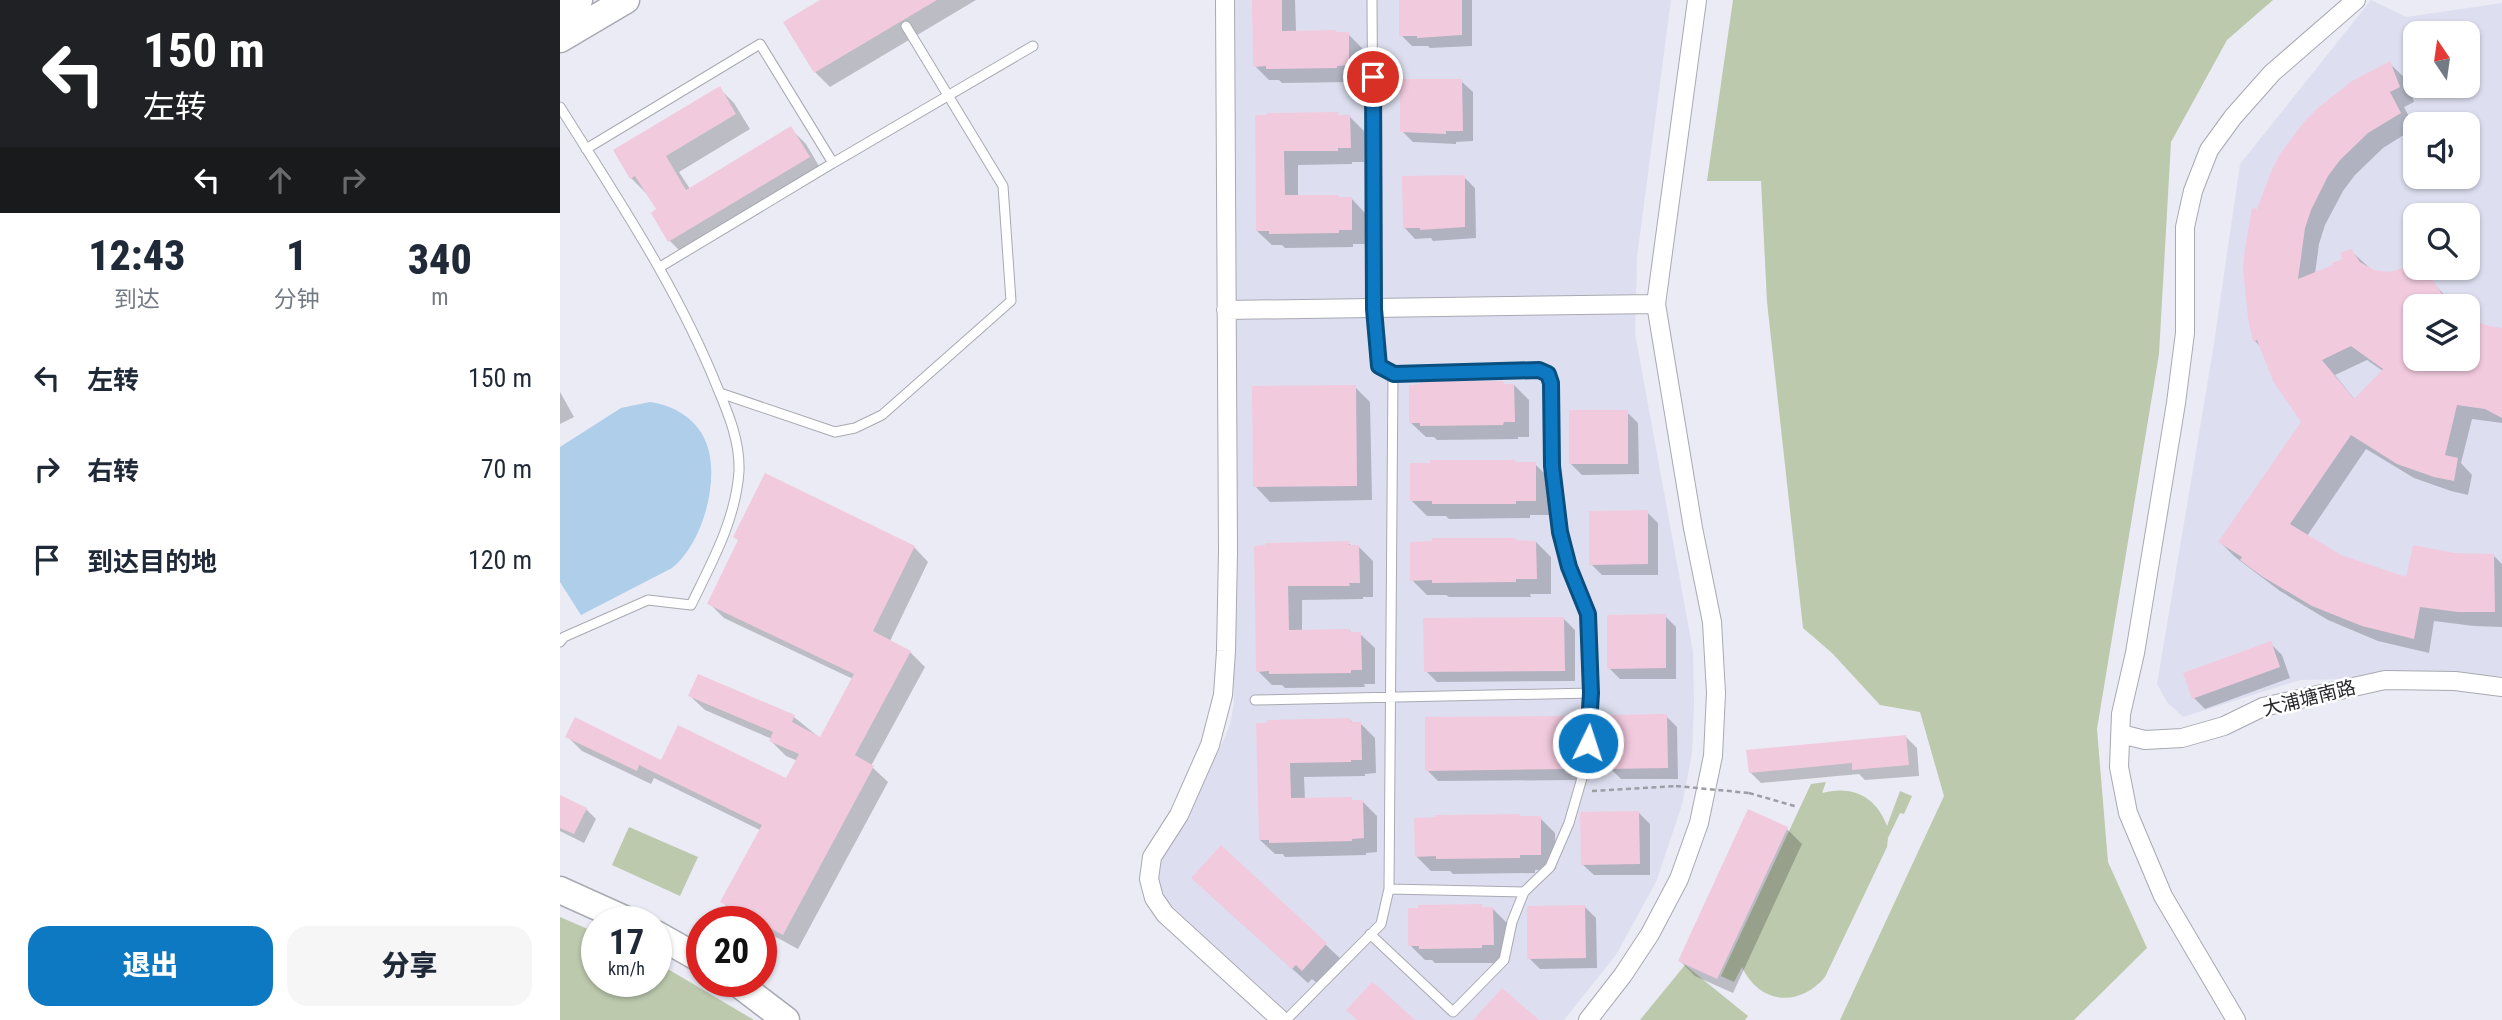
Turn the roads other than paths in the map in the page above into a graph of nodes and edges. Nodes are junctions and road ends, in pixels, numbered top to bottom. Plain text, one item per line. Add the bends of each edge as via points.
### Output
1 (579, 0) edge
2 (626, 0) edge
3 (1225, 0) edge
4 (1372, 0) edge
5 (1697, 0) edge
6 (2356, 0) edge
7 (560, 11) edge
8 (906, 26) dead end
9 (560, 39) edge
10 (1033, 46) dead end
11 (950, 95) junction
12 (560, 107) edge
13 (586, 149) junction
14 (833, 163) junction
15 (660, 267) junction
16 (1656, 304) junction
17 (1374, 309) junction
18 (1226, 310) junction
19 (1394, 374) junction
20 (720, 393) junction
21 (560, 642) edge
22 (2502, 687) edge
23 (1591, 693) junction
24 (1391, 698) junction
25 (1255, 701) dead end
26 (2121, 734) junction
27 (1388, 889) junction
28 (560, 890) edge
29 (1524, 892) junction
30 (596, 906) edge
31 (1370, 934) junction
32 (756, 997) edge
33 (786, 1020) edge
34 (1284, 1020) edge
35 (1588, 1020) edge
36 (2236, 1020) edge

1 - 7 main road
2 - 9 main road
3 - 18 street
4 - 17 lane
5 - 16 street
6 - 26 street via 2272,73 2233,117 2209,150 2193,191 2185,227 2181,368
8 - 11 lane
10 - 11 lane
11 - 14 lane
11 - 20 lane via 1003,186 1011,301 882,415 855,428 835,432
12 - 13 lane
13 - 14 lane via 760,44
13 - 15 lane
14 - 15 lane
15 - 20 lane via 694,330
16 - 17 street
16 - 35 street via 1712,622 1713,756 1699,823 1679,879 1650,934
17 - 18 street
17 - 19 lane via 1379,366
18 - 34 street via 1228,552 1223,695 1210,745 1179,815 1152,858 1149,879 1165,914
19 - 23 lane via 1539,370 1548,374 1560,532 1588,614
19 - 24 lane
20 - 21 lane via 739,450 736,492 725,533 691,605 648,600
22 - 26 street, 大浦塘南路 via 2385,680 2263,707 2224,726 2182,738 2145,740
23 - 24 lane
23 - 29 lane via 1588,743 1569,823 1550,867
24 - 25 lane
24 - 27 lane
26 - 36 street via 2119,767 2128,813 2162,896
27 - 29 lane
27 - 31 lane via 1381,923
28 - 30 main road
29 - 31 lane via 1504,960 1453,1012
31 - 34 lane
32 - 33 main road

